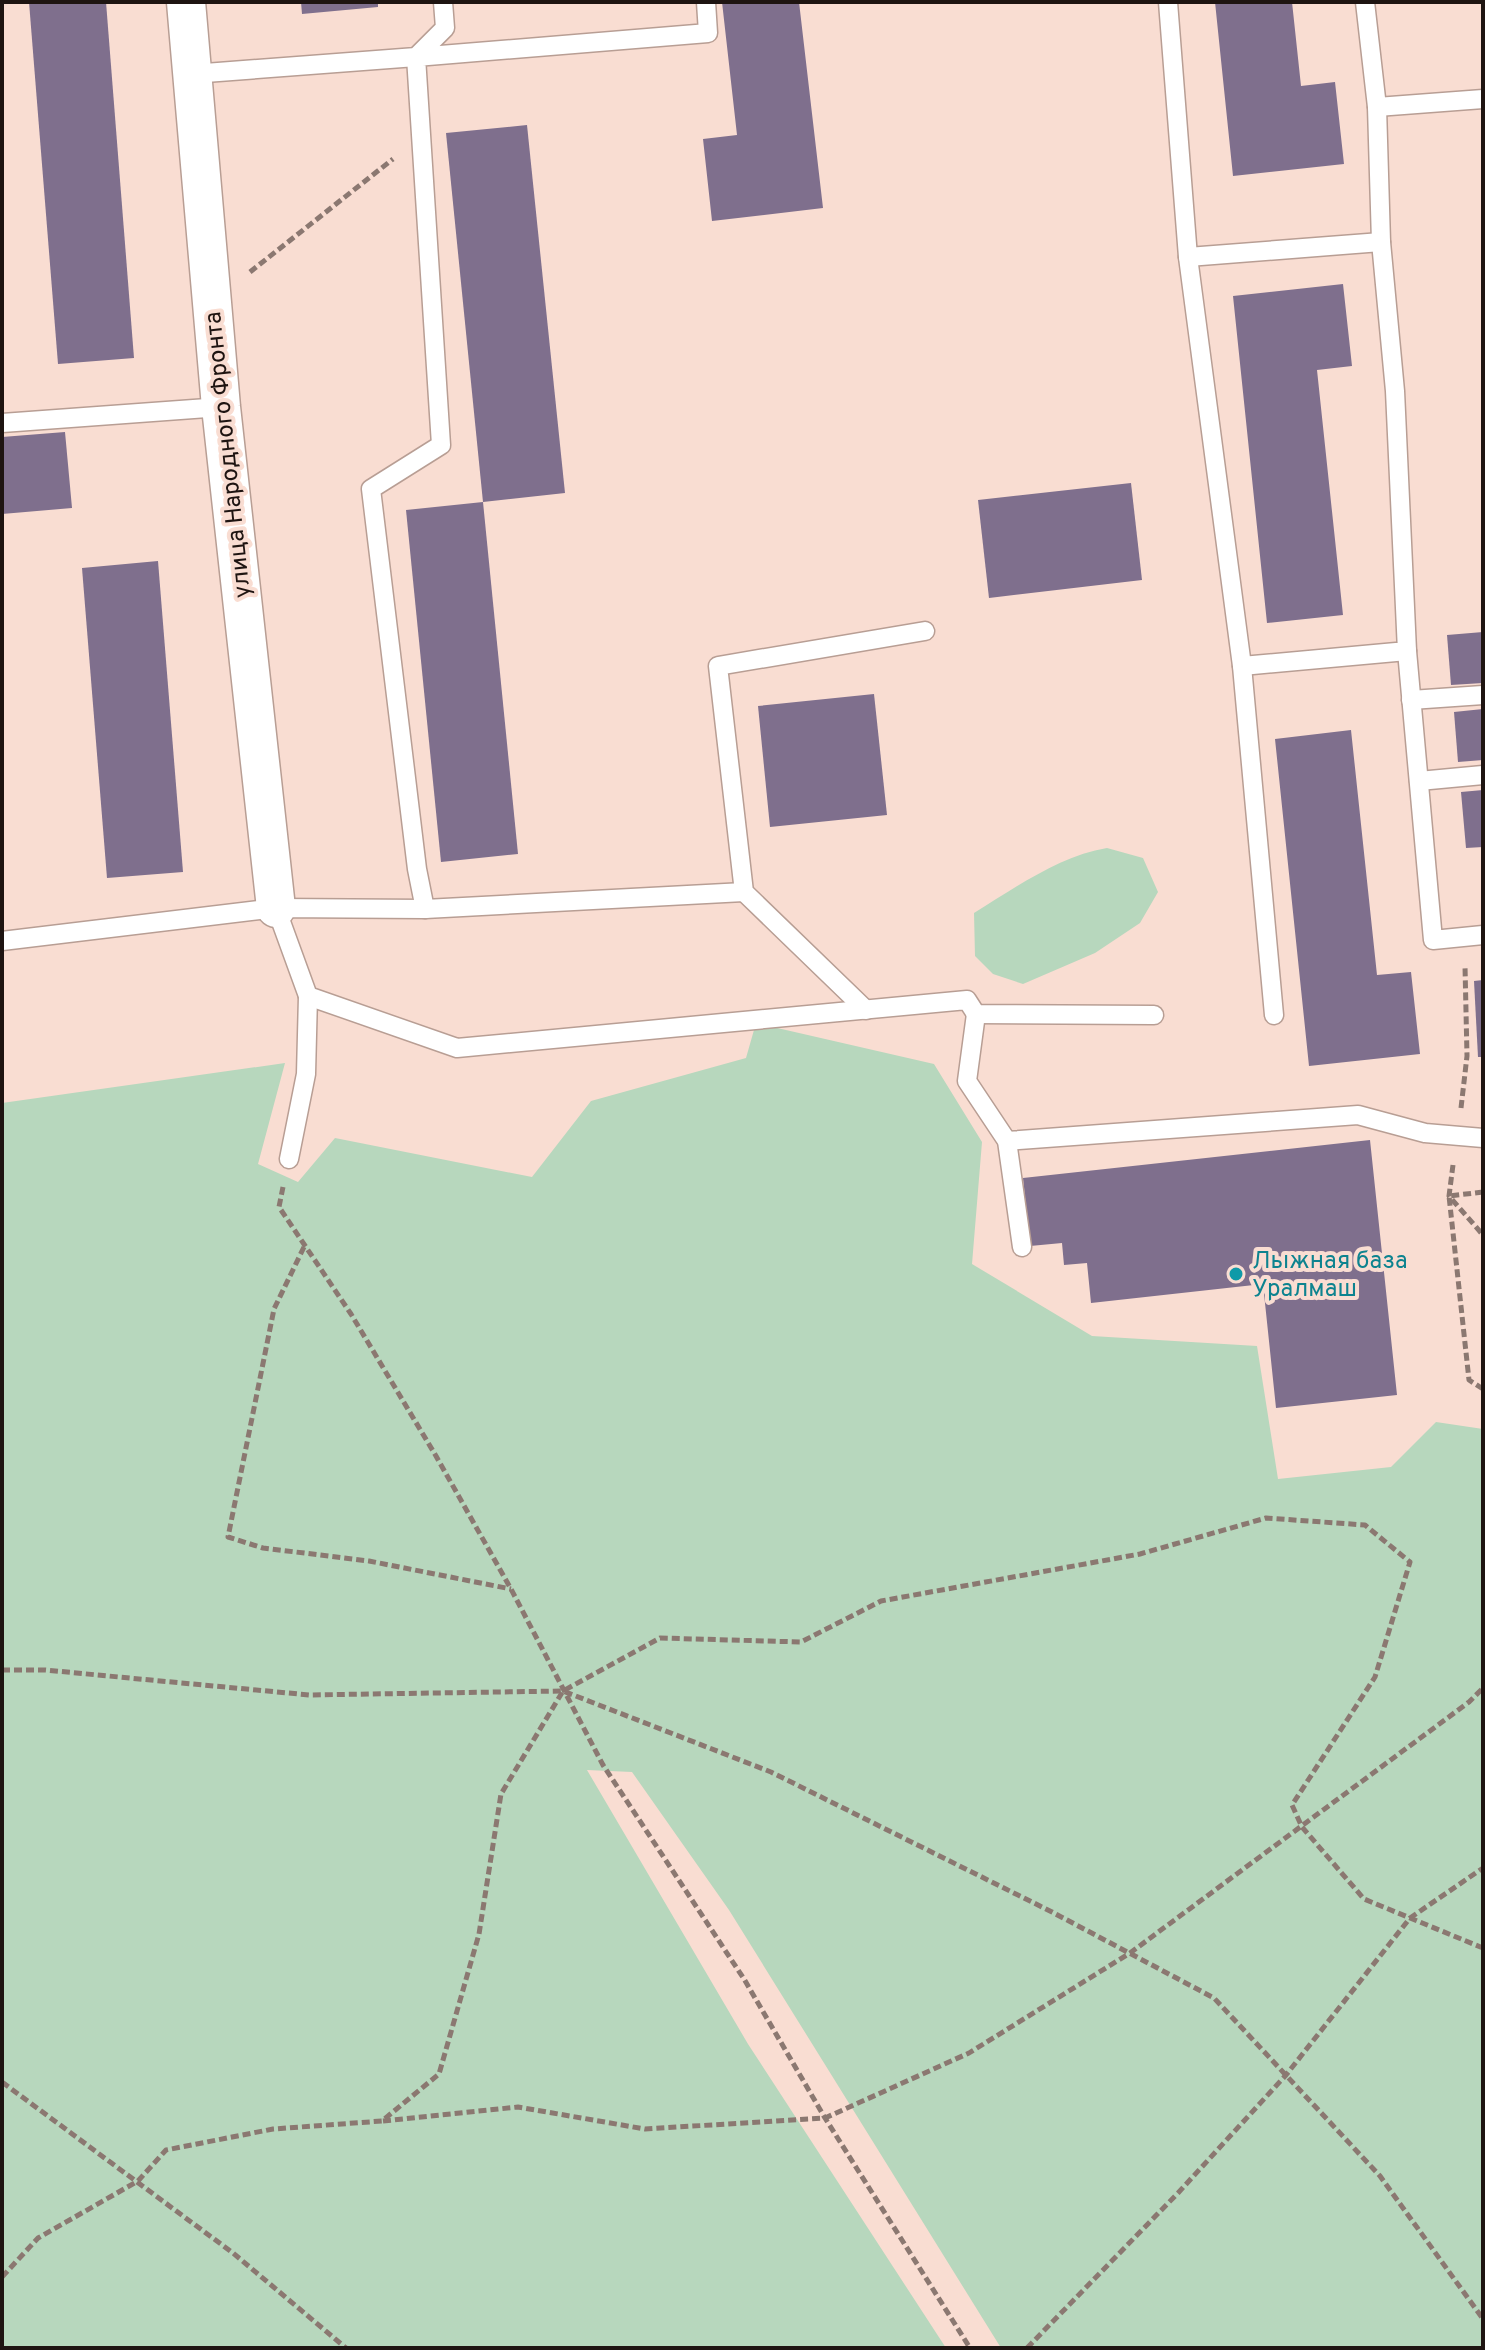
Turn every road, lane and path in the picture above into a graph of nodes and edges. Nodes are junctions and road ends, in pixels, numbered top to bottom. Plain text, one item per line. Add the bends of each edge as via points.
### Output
1 (186, 2) edge
2 (443, 2) edge
3 (706, 2) edge
4 (1168, 2) edge
5 (1365, 2) edge
6 (416, 57) junction
7 (192, 74) junction
8 (1483, 99) edge
9 (1377, 107) junction
10 (421, 136) junction
11 (1381, 242) junction
12 (1188, 257) junction
13 (211, 302) junction
14 (221, 407) junction
15 (2, 423) edge
16 (925, 631) dead end
17 (1407, 651) junction
18 (1242, 666) junction
19 (1483, 695) edge
20 (1411, 700) junction
21 (1483, 775) edge
22 (1419, 781) junction
23 (744, 892) junction
24 (276, 908) junction
25 (425, 909) junction
26 (1483, 935) edge
27 (1463, 937) junction
28 (2, 941) edge
29 (308, 996) junction
30 (866, 1010) junction
31 (976, 1014) junction
32 (1154, 1015) dead end
33 (1274, 1015) dead end
34 (1457, 1136) junction
35 (1483, 1138) edge
36 (1007, 1141) junction
37 (289, 1159) joint
38 (1483, 1192) edge
39 (1449, 1196) junction
40 (1483, 1235) edge
41 (305, 1246) junction
42 (1022, 1247) dead end
43 (1483, 1389) edge
44 (511, 1589) junction
45 (2, 1670) edge
46 (1483, 1688) edge
47 (563, 1691) junction
48 (1302, 1827) junction
49 (1483, 1868) edge
50 (1410, 1918) junction
51 (1483, 1948) edge
52 (1130, 1953) junction
53 (1286, 2075) junction
54 (2, 2082) edge
55 (825, 2118) junction
56 (382, 2121) junction
57 (138, 2181) junction
58 (2, 2277) edge
59 (1483, 2319) edge
60 (346, 2348) edge
61 (970, 2348) edge
62 (1027, 2348) edge

1 - 7 street, улица Народного Фронта
2 - 6 lane via 445,28
3 - 6 lane via 708,33
4 - 12 lane
5 - 9 lane
6 - 7 lane
6 - 10 lane
7 - 13 street, улица Народного Фронта
8 - 9 lane
9 - 11 lane
10 - 13 path
10 - 25 lane via 441,445 371,489
11 - 12 lane
11 - 17 lane via 1395,391
12 - 18 lane
13 - 14 street, улица Народного Фронта
14 - 15 lane
14 - 24 street, улица Народного Фронта
16 - 23 lane via 718,666
17 - 18 lane
17 - 20 lane
18 - 33 lane
19 - 20 lane
20 - 22 lane
21 - 22 lane
22 - 27 lane via 1433,940
23 - 25 lane
23 - 30 lane
24 - 25 lane
24 - 28 lane
24 - 29 lane
26 - 27 lane
27 - 34 path via 1467,1056
29 - 30 lane via 457,1048
29 - 37 lane via 306,1074
30 - 31 lane via 967,1000
31 - 32 lane
31 - 36 lane via 967,1081
34 - 35 lane
34 - 36 lane via 1358,1115
34 - 39 path
36 - 42 lane
37 - 41 path via 279,1207
38 - 39 path
39 - 40 path
39 - 43 path via 1469,1380
41 - 44 path via 429,1443
41 - 44 path via 274,1309 228,1537 263,1548 369,1561
44 - 47 path
45 - 47 path via 309,1695
46 - 48 path
47 - 48 path via 660,1638 801,1642 881,1601 1140,1554 1266,1518 1365,1525 1410,1562 1375,1677 1292,1805
47 - 52 path via 771,1772
47 - 55 path via 603,1765 744,1979
47 - 56 path via 501,1794 479,1934 439,2074
48 - 50 path via 1364,1899
48 - 52 path
49 - 50 path
50 - 51 path
50 - 53 path
52 - 53 path via 1214,1998
52 - 55 path via 969,2053
53 - 59 path via 1380,2176
53 - 62 path
54 - 57 path
55 - 56 path via 645,2129 518,2107
55 - 61 path
56 - 57 path via 273,2129 166,2150
57 - 58 path via 38,2238
57 - 60 path

